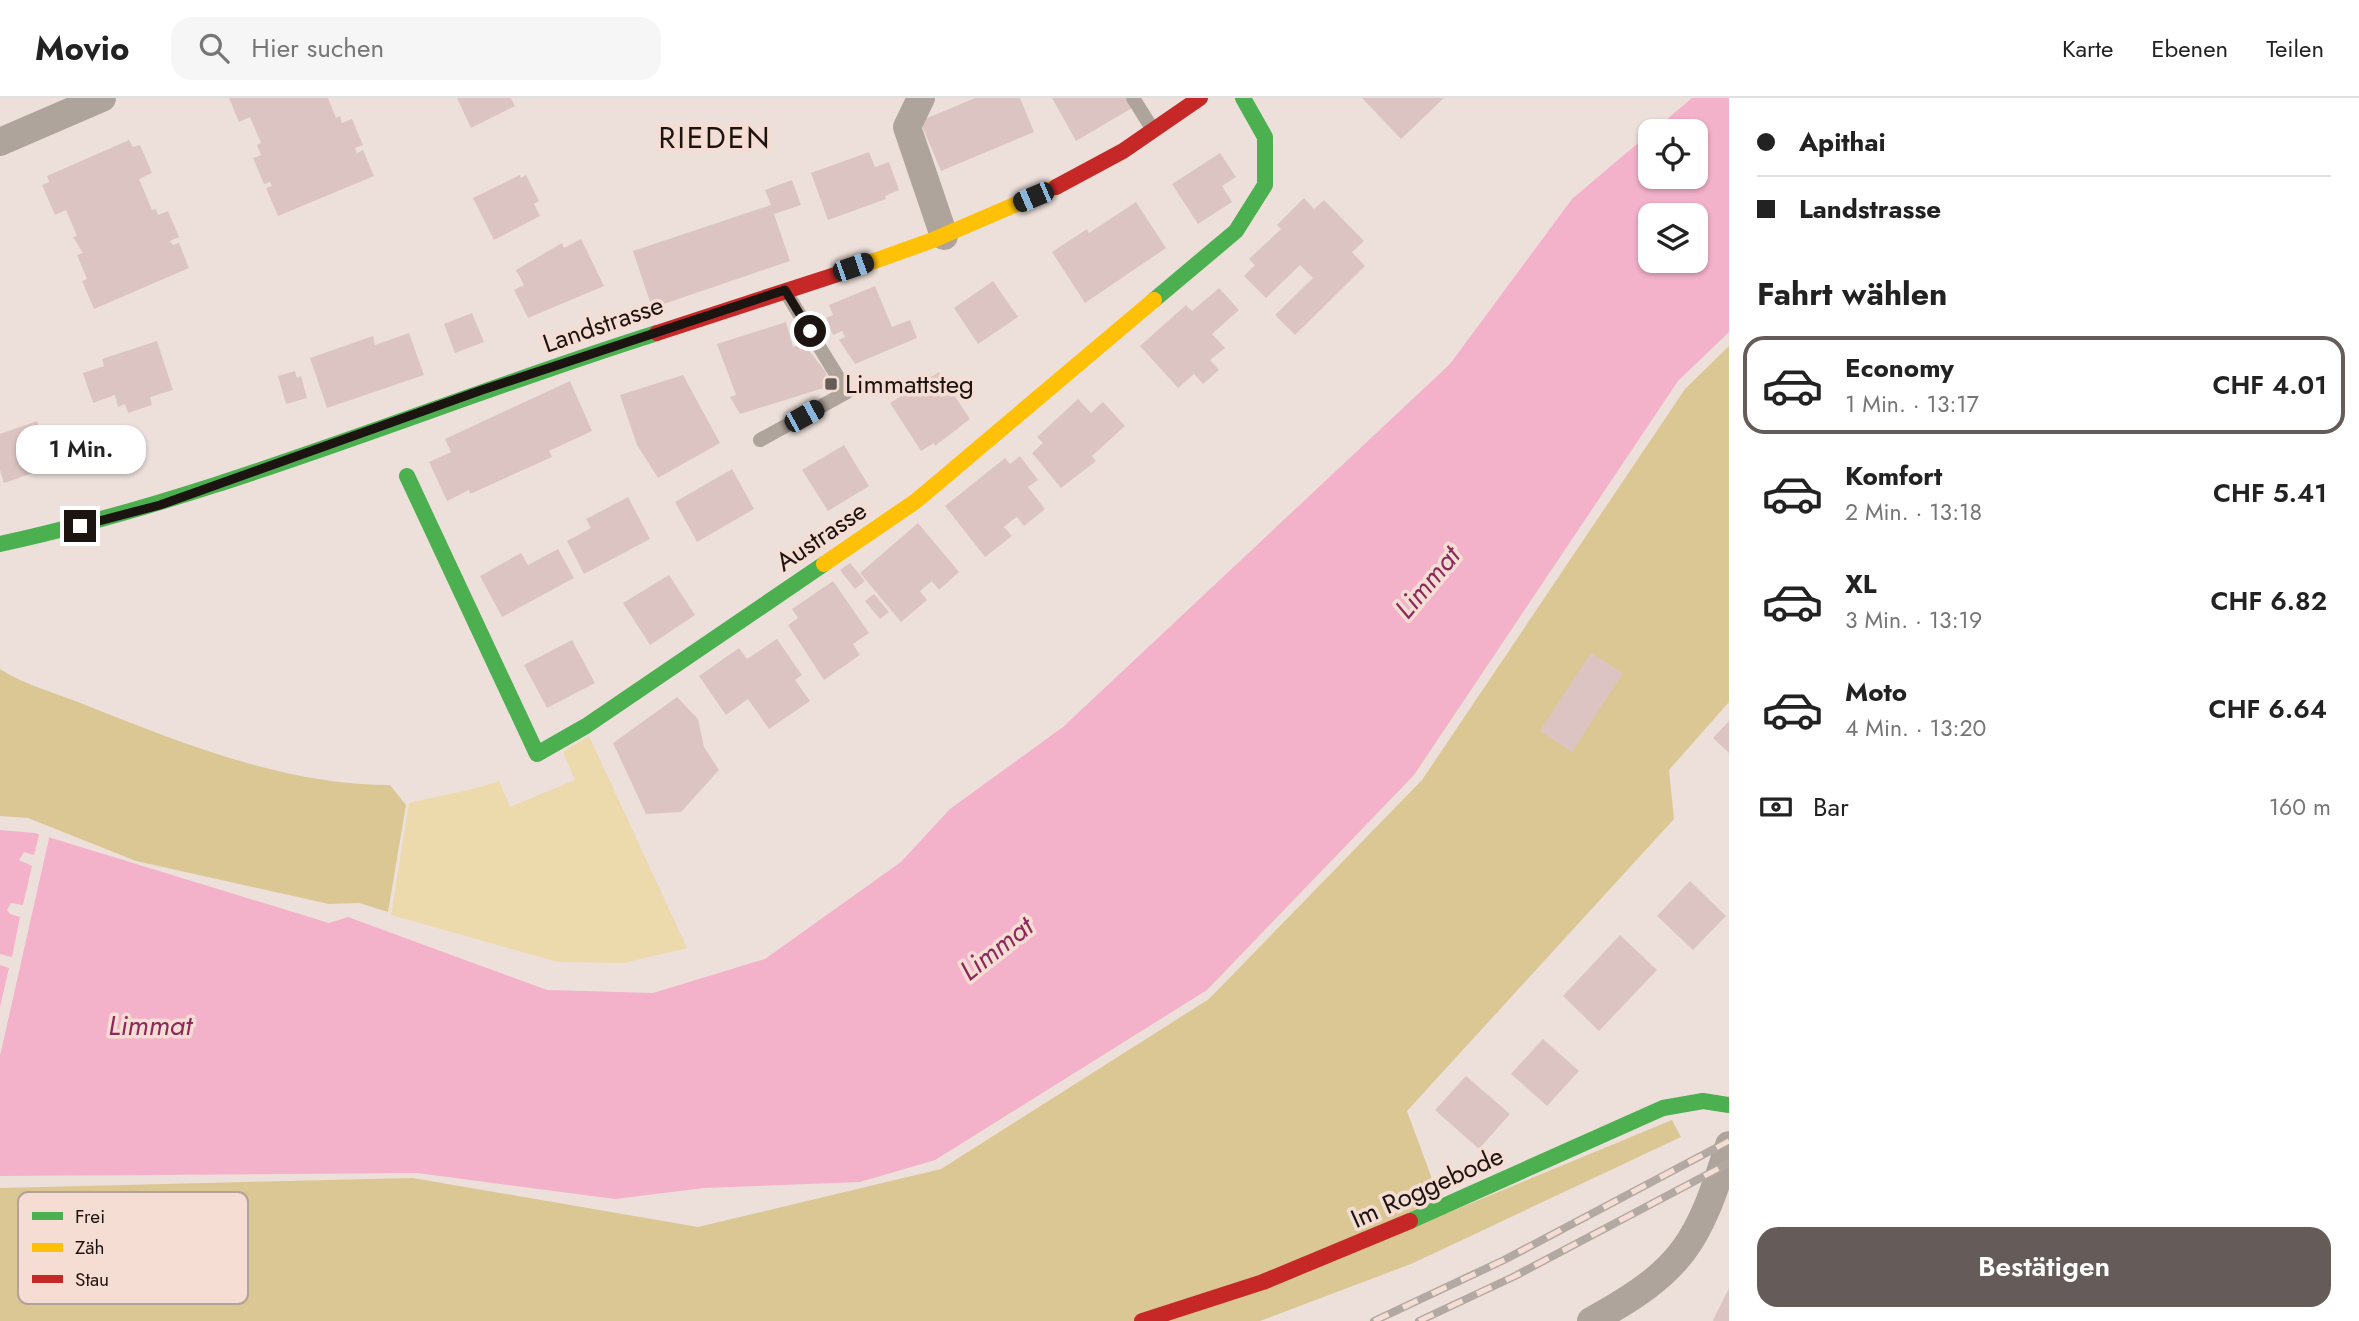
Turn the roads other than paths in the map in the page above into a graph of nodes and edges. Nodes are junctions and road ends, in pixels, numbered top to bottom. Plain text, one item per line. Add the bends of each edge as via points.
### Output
1 (102, 98) edge
2 (920, 98) edge
3 (1133, 98) edge
4 (1200, 98) edge
5 (1243, 98) edge
6 (1154, 131) junction
7 (0, 142) edge
8 (944, 236) junction
9 (785, 290) junction
10 (760, 440) dead end
11 (407, 476) dead end
12 (0, 544) edge
13 (1729, 1105) edge
14 (1729, 1145) edge
15 (1143, 1321) edge
16 (1591, 1321) edge

1 - 7 street
2 - 8 street via 907,127
3 - 6 lane
4 - 6 street, Landstrasse
5 - 11 street, Austrasse via 1265,137 1265,185 1236,231 916,501 586,726 537,754
6 - 8 street, Landstrasse via 1077,177
8 - 9 street, Landstrasse
9 - 10 lane via 847,392
9 - 12 street, Landstrasse via 482,390 160,505
13 - 15 street, Im Roggebode via 1703,1101 1663,1108 1342,1251
14 - 16 street via 1704,1220 1683,1254 1647,1287

